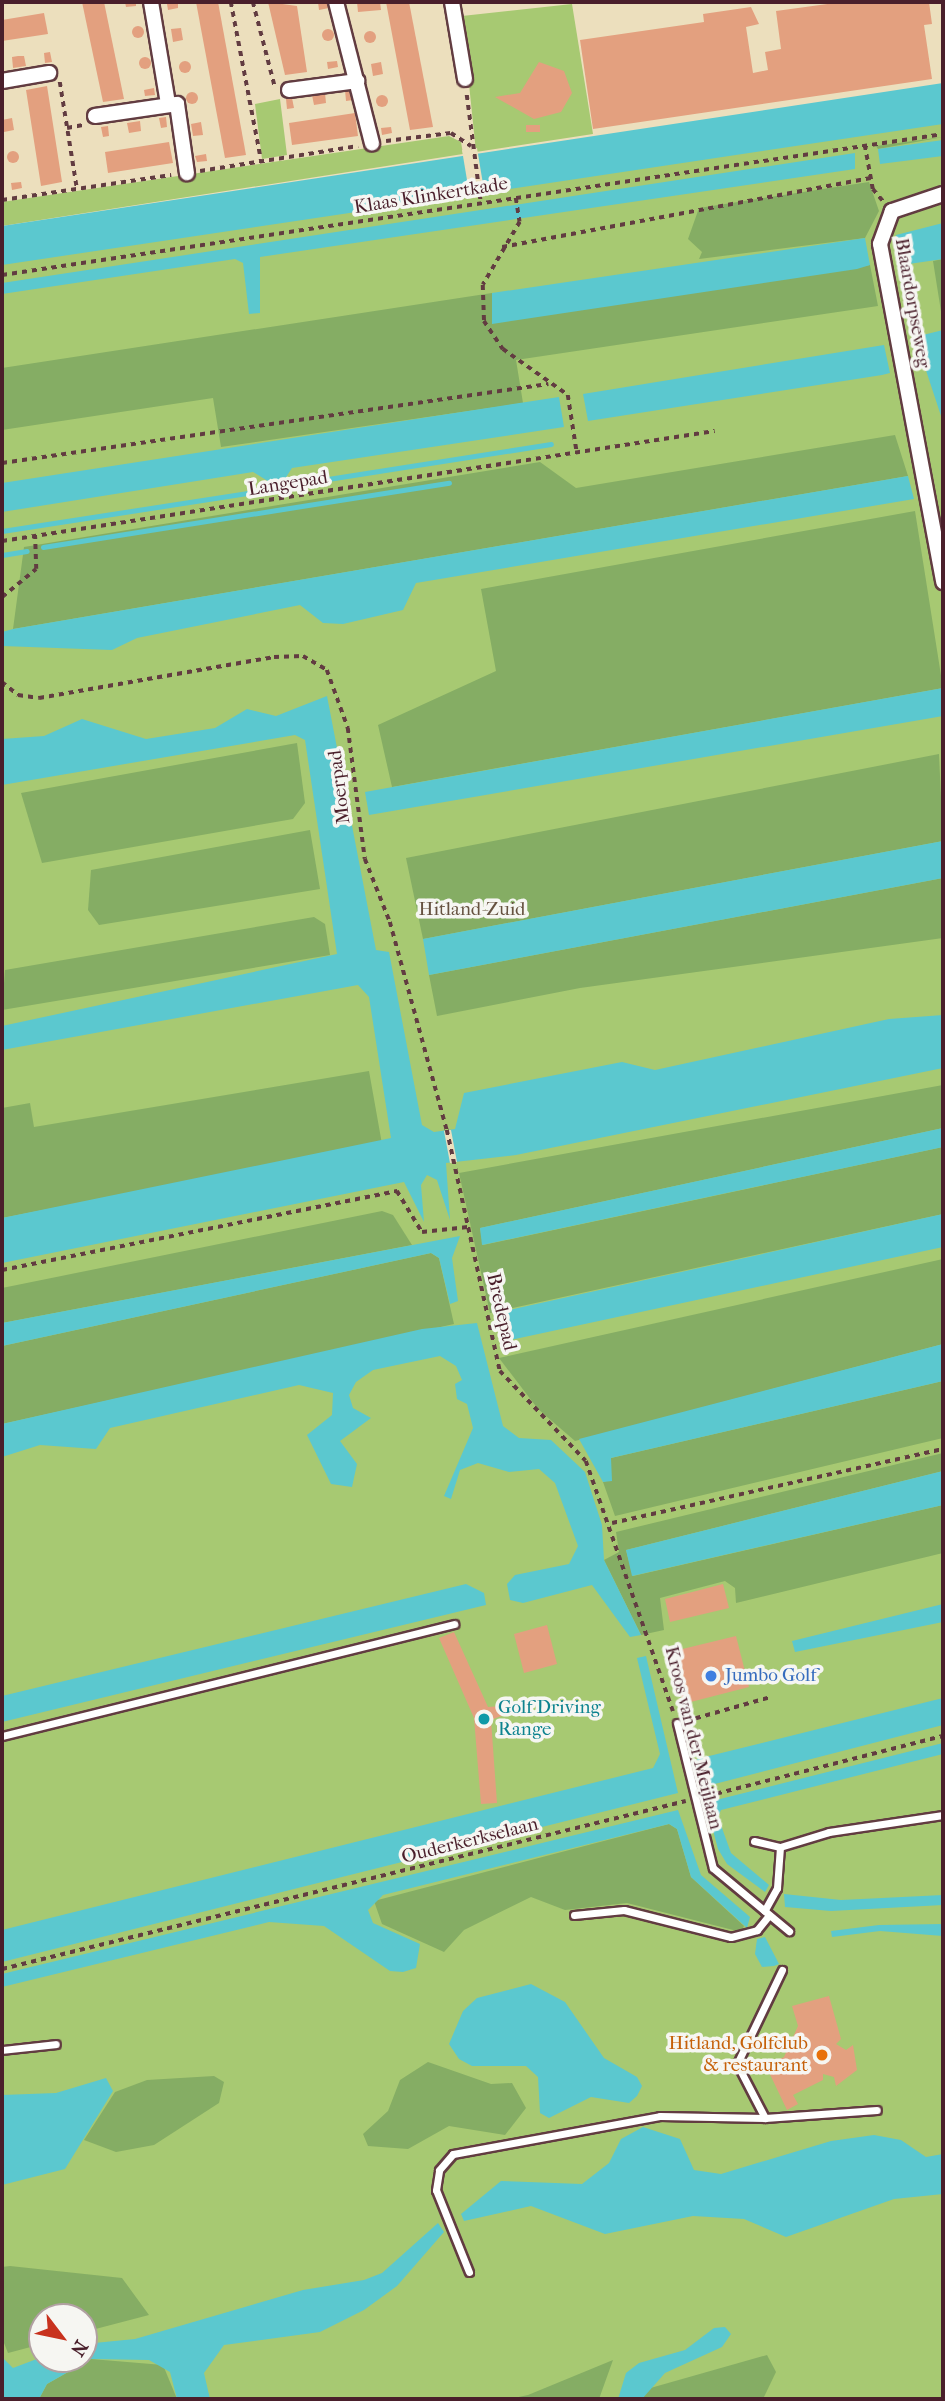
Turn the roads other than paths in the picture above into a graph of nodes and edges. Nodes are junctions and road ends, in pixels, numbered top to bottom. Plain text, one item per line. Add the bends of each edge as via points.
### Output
1 (151, 2) edge
2 (336, 2) edge
3 (452, 2) edge
4 (49, 73) road end
5 (465, 79) road end
6 (2, 81) edge
7 (357, 81) junction
8 (289, 90) road end
9 (167, 104) junction
10 (95, 116) dead end
11 (372, 143) road end
12 (187, 173) road end
13 (943, 194) edge
14 (943, 582) edge
15 (454, 1624) dead end
16 (677, 1723) road end
17 (2, 1736) edge
18 (943, 1815) edge
19 (754, 1841) dead end
20 (780, 1847) junction
21 (767, 1913) junction
22 (574, 1915) dead end
23 (789, 1931) dead end
24 (782, 1970) dead end
25 (56, 2044) dead end
26 (2, 2050) edge
27 (877, 2109) dead end
28 (765, 2118) junction
29 (469, 2272) dead end

1 - 9 street
2 - 7 street
3 - 5 street
4 - 6 street
7 - 8 street
7 - 11 street
9 - 10 street
9 - 12 street via 177,104
13 - 14 street, Blaardorpseweg via 892,211 880,244
15 - 17 lane
16 - 21 lane, Kroos van der Meijlaan via 713,1868
18 - 20 lane via 828,1832
19 - 20 lane
20 - 21 lane via 777,1888
21 - 22 lane via 757,1930 731,1937 624,1910
21 - 23 lane, Kroos van der Meijlaan
24 - 28 lane via 737,2064
25 - 26 lane
27 - 28 lane
28 - 29 lane via 660,2116 453,2154 439,2170 436,2190

